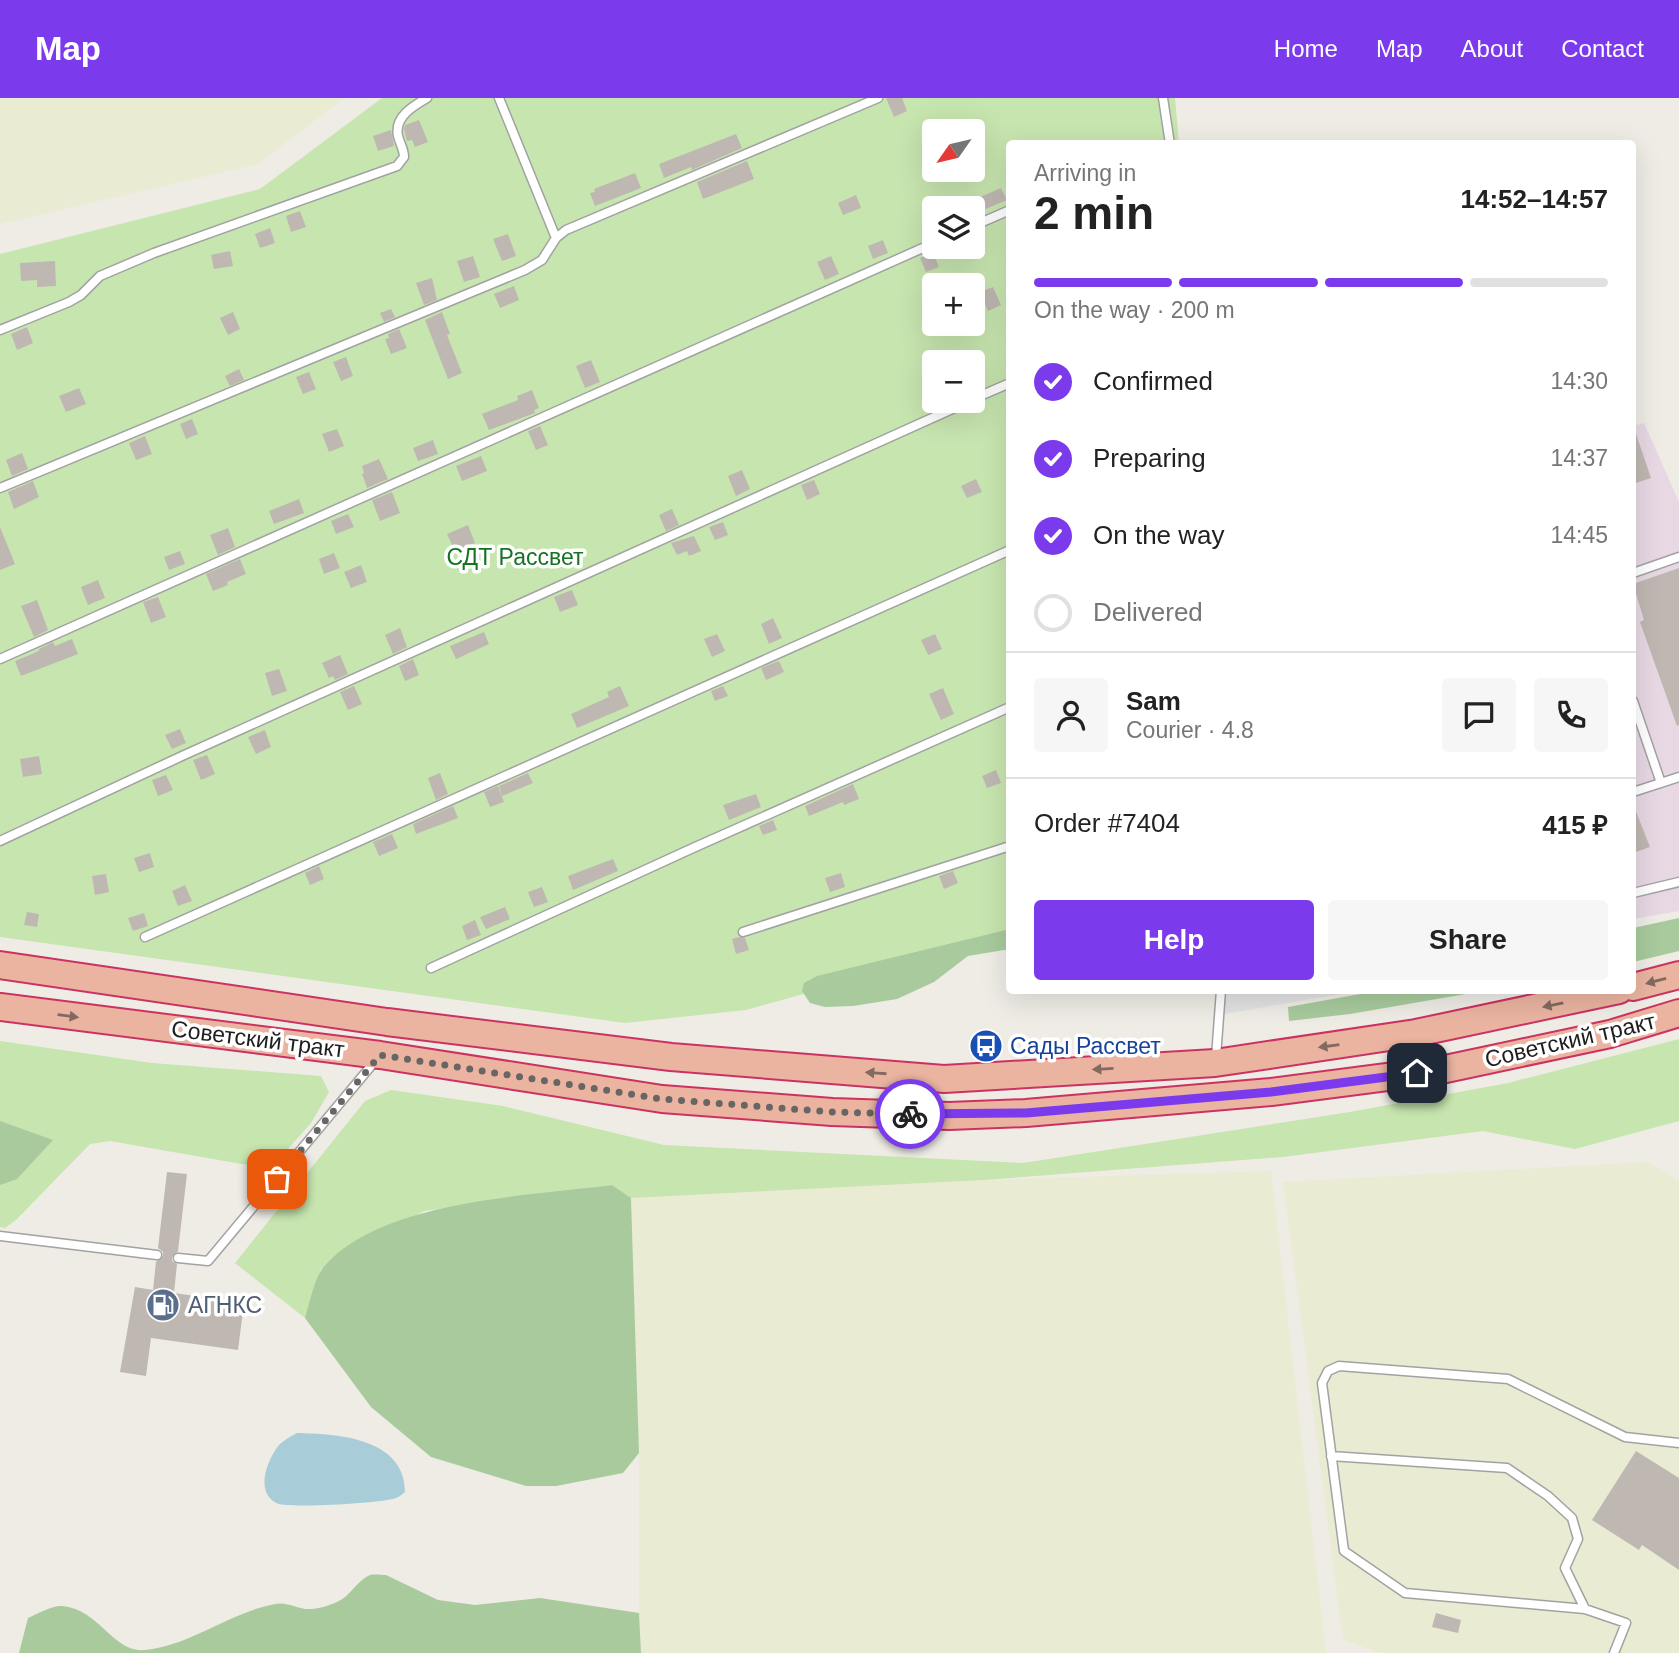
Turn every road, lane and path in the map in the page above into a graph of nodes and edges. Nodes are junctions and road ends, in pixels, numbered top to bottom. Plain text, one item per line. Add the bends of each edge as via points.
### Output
1 (427, 98) edge
2 (499, 98) edge
3 (878, 98) edge
4 (1164, 98) edge
5 (1169, 140) edge
6 (1006, 211) edge
7 (985, 220) edge
8 (556, 238) junction
9 (922, 248) edge
10 (0, 330) edge
11 (1006, 385) edge
12 (985, 394) edge
13 (943, 413) edge
14 (0, 488) edge
15 (1006, 552) edge
16 (1679, 557) edge
17 (1636, 572) edge
18 (0, 659) edge
19 (1006, 709) edge
20 (1636, 710) edge
21 (1679, 776) edge
22 (1661, 783) junction
23 (1636, 791) edge
24 (0, 841) edge
25 (1006, 847) edge
26 (1679, 882) edge
27 (1636, 893) edge
28 (743, 932) dead end
29 (145, 937) dead end
30 (0, 965) edge
31 (431, 968) dead end
32 (1679, 975) edge
33 (1636, 986) edge
34 (1221, 994) edge
35 (1600, 994) edge
36 (0, 1007) edge
37 (1679, 1013) edge
38 (380, 1055) junction
39 (1215, 1063) junction
40 (0, 1236) edge
41 (157, 1255) dead end
42 (178, 1258) dead end
43 (1679, 1443) edge
44 (1331, 1456) junction
45 (1585, 1609) junction
46 (1614, 1653) edge

1 - 10 lane via 409,109 399,124 404,158 397,166 153,253 100,276 69,302
2 - 8 lane
3 - 8 lane
4 - 5 lane
6 - 7 lane
8 - 14 lane via 542,260 525,270
9 - 18 lane
11 - 12 lane
13 - 24 lane
15 - 29 lane
16 - 17 lane
19 - 31 lane
20 - 22 lane
21 - 22 lane
22 - 23 lane
25 - 28 lane
26 - 27 lane
39 -> 30 highway, Советский тракт via 944,1079 671,1057 387,1022
32 -> 33 highway, Советский тракт
34 - 39 lane
35 -> 39 highway, Советский тракт via 1416,1033
36 -> 38 highway, Советский тракт
37 - 38 highway, Советский тракт via 1610,1034 1441,1070 1271,1092 1013,1114 832,1112 662,1099
38 - 42 lane via 208,1261
40 - 41 lane
43 - 44 lane via 1625,1437 1508,1379 1339,1366 1328,1371 1322,1382
44 - 45 lane via 1344,1551 1405,1594
44 - 45 lane via 1507,1468 1572,1518 1578,1539 1565,1568
45 - 46 lane via 1626,1623

